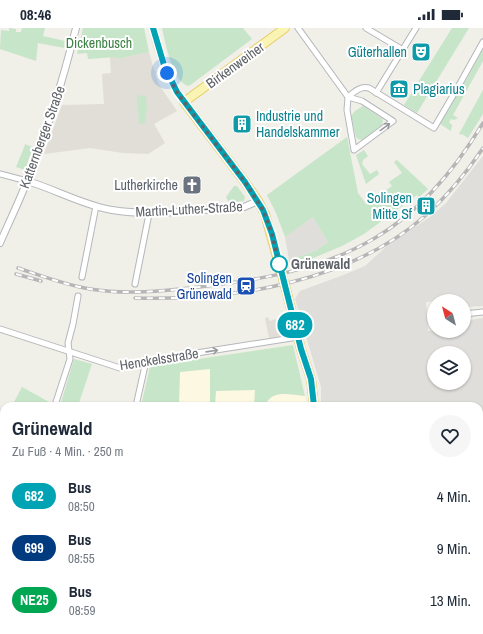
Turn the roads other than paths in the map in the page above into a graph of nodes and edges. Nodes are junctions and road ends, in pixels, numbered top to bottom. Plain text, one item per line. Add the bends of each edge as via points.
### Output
1 (76, 28) edge
2 (153, 28) edge
3 (285, 28) edge
4 (298, 28) edge
5 (366, 28) edge
6 (416, 28) edge
7 (483, 42) edge
8 (403, 50) junction
9 (376, 93) junction
10 (348, 97) junction
11 (184, 102) junction
12 (0, 174) edge
13 (27, 181) junction
14 (258, 201) junction
15 (96, 206) junction
16 (149, 214) junction
17 (0, 243) edge
18 (82, 276) dead end
19 (135, 284) dead end
20 (78, 296) dead end
21 (483, 312) edge
22 (471, 313) edge
23 (0, 329) edge
24 (298, 337) junction
25 (69, 351) junction
26 (146, 361) junction
27 (56, 402) edge
28 (137, 402) edge
29 (314, 402) edge

1 - 13 street, Katternberger Straße via 60,91
2 - 11 street via 171,82
3 - 11 main road, Birkenweiher
4 - 10 street
5 - 8 street
6 - 8 street
7 - 9 street via 434,128
8 - 9 street
9 - 10 street via 364,88
10 -> 10 street via 347,110 354,150 393,121 362,101
11 - 14 main road
12 - 13 street
13 - 15 street, Martin-Luther-Straße
13 - 17 street, Katternberger Straße
14 - 16 street, Martin-Luther-Straße via 244,207
14 - 24 main road, bridge via 265,214
15 - 16 street, Martin-Luther-Straße
15 - 18 street
16 - 19 street
20 - 25 street via 68,343
21 - 22 street
23 - 25 street, Henckelsstraße
26 -> 24 street, Henckelsstraße
24 - 29 main road via 311,379
25 - 26 street, Henckelsstraße via 118,368
25 - 27 street via 70,359
26 - 28 street

